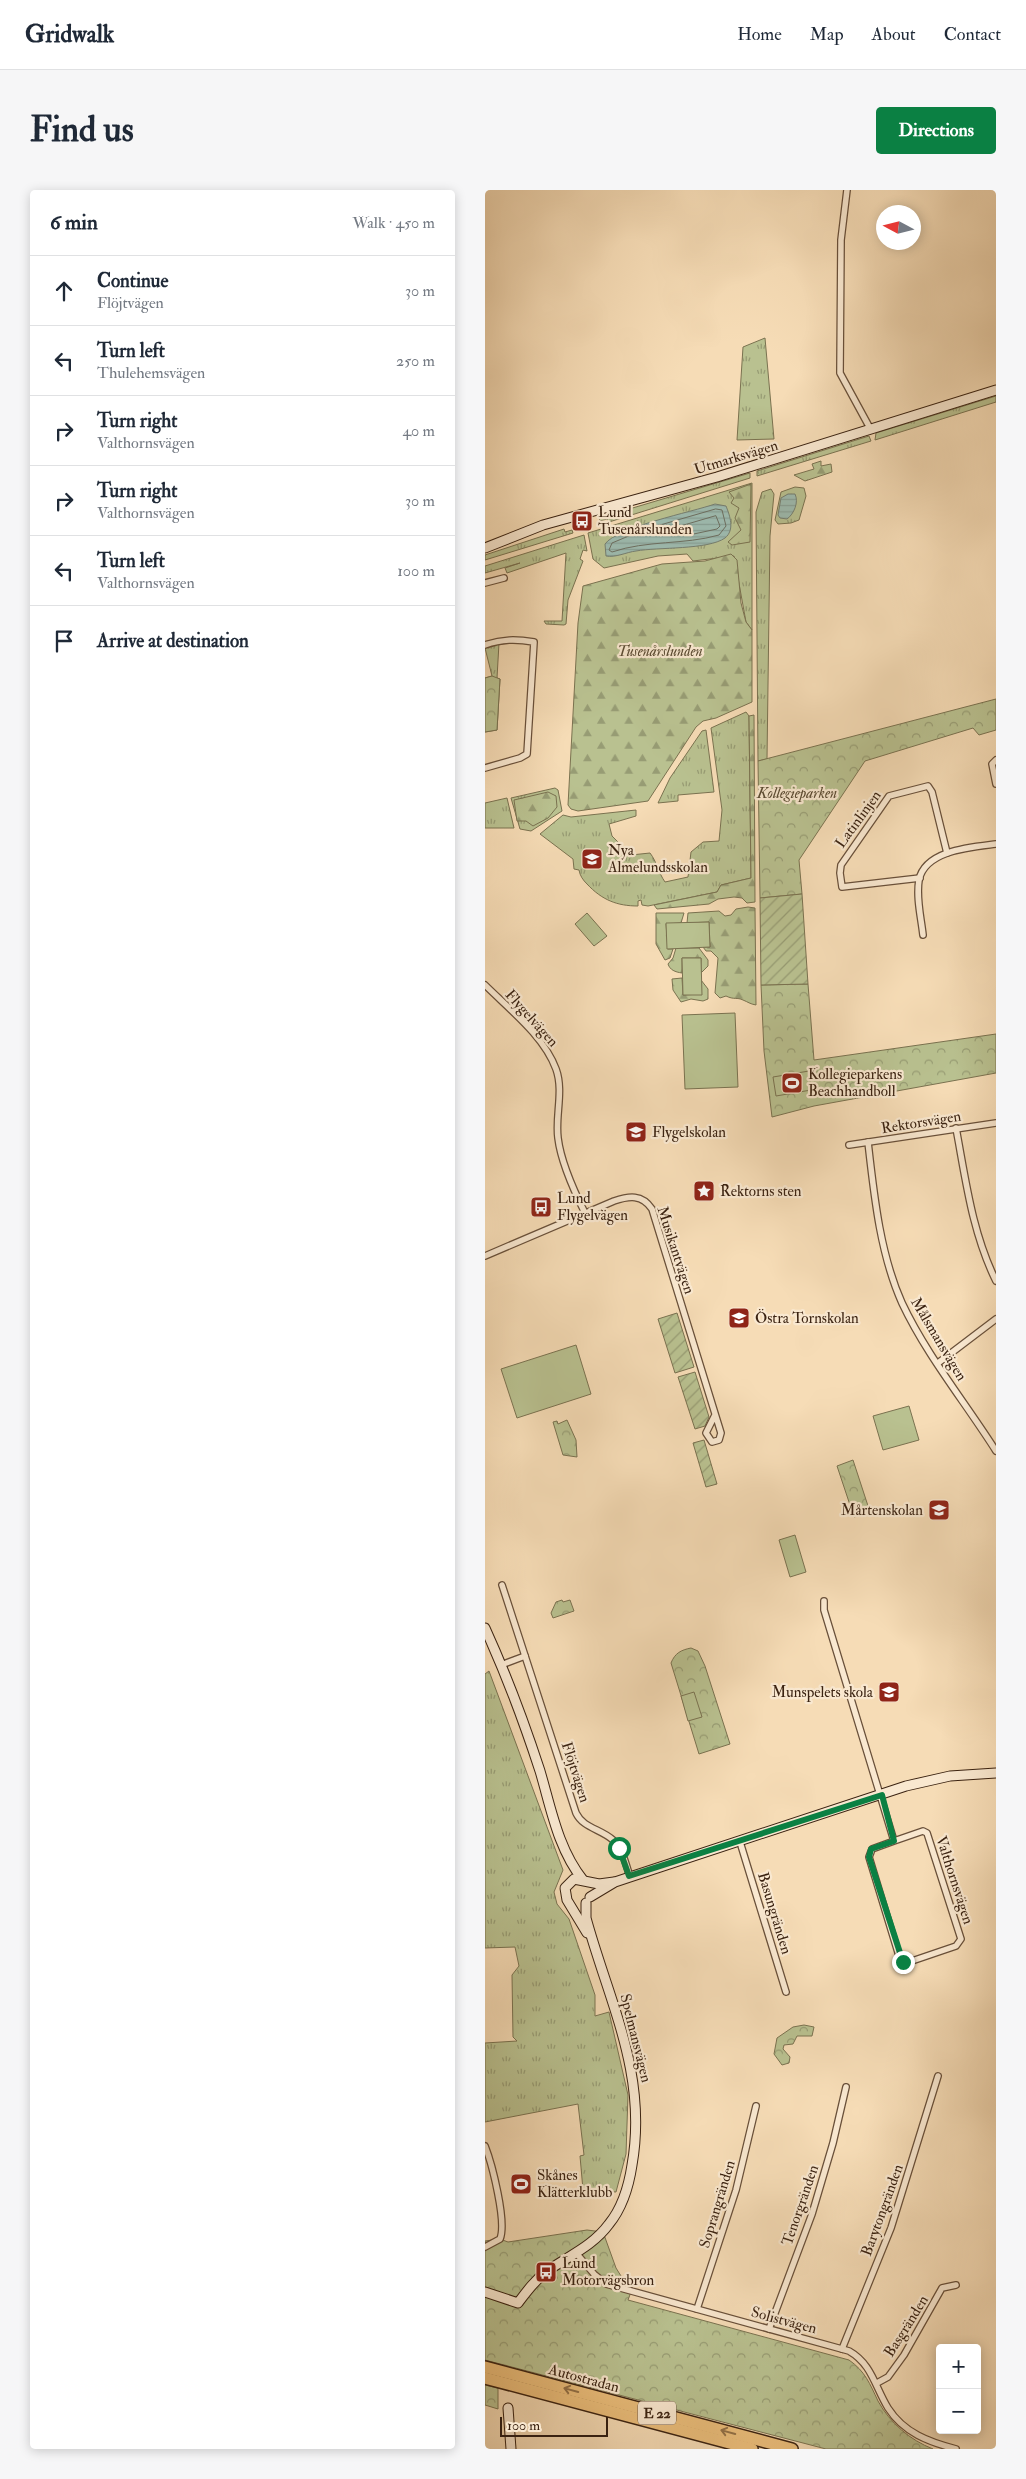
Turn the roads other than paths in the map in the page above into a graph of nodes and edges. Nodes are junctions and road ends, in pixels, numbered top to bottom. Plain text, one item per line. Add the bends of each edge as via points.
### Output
1 (847, 190) edge
2 (996, 390) edge
3 (871, 430) junction
4 (485, 548) edge
5 (504, 578) dead end
6 (485, 583) edge
7 (485, 644) edge
8 (996, 760) edge
9 (485, 768) edge
10 (996, 784) edge
11 (996, 844) edge
12 (947, 853) junction
13 (919, 878) junction
14 (923, 935) dead end
15 (485, 985) edge
16 (996, 1123) edge
17 (956, 1128) junction
18 (868, 1142) junction
19 (849, 1145) dead end
20 (585, 1213) junction
21 (485, 1256) edge
22 (996, 1281) edge
23 (996, 1319) edge
24 (938, 1363) junction
25 (715, 1415) dead end
26 (996, 1451) edge
27 (502, 1585) dead end
28 (824, 1601) dead end
29 (485, 1628) edge
30 (525, 1656) junction
31 (501, 1665) junction
32 (996, 1773) edge
33 (882, 1795) junction
34 (894, 1841) junction
35 (740, 1842) junction
36 (572, 1866) junction
37 (629, 1876) junction
38 (570, 1881) junction
39 (584, 1881) junction
40 (615, 1882) junction
41 (588, 1900) junction
42 (571, 1904) junction
43 (593, 1944) junction
44 (786, 1992) dead end
45 (938, 2076) dead end
46 (847, 2087) dead end
47 (755, 2106) dead end
48 (485, 2146) edge
49 (485, 2246) edge
50 (577, 2254) junction
51 (956, 2285) dead end
52 (485, 2292) edge
53 (697, 2309) junction
54 (769, 2328) junction
55 (842, 2349) junction
56 (490, 2374) edge
57 (522, 2382) junction
58 (877, 2383) junction
59 (508, 2408) dead end
60 (511, 2449) edge
61 (752, 2449) edge
62 (792, 2449) edge
63 (956, 2449) edge

1 - 3 street via 841,240 840,373
2 - 3 main road, Utmarksvägen
3 - 4 main road, Utmarksvägen via 543,525
5 - 6 street
7 - 9 street via 517,639 534,642 527,754
8 - 10 street via 992,764
11 - 12 street
12 - 13 street via 925,868
12 - 13 street, Latinlinjen via 928,786 889,796 841,865 842,887
13 - 14 street
15 - 20 street, Flygelvägen via 530,1030 554,1064 558,1078 560,1150
16 - 17 street, Rektorsvägen
17 - 18 street, Rektorsvägen
17 - 22 street via 972,1217
18 - 19 street, Rektorsvägen
18 - 24 street, Målsmansvägen via 881,1230 892,1275 915,1327
20 - 21 street, Musikantvägen
20 - 25 street, Musikantvägen via 627,1197 648,1203
23 - 24 street
24 - 26 street, Målsmansvägen
27 - 30 street, Flöjtvägen
28 - 33 street via 824,1610
29 - 31 main road, Spelmansvägen
30 - 31 street
30 - 37 street, Flöjtvägen via 579,1821 605,1834 616,1844
31 - 36 main road, Spelmansvägen
32 - 33 main road via 950,1776
33 - 34 street
33 - 35 main road
34 - 34 street, Valthornsvägen via 923,1831 927,1833 961,1939 957,1946 907,1962 900,1959 869,1857 871,1849
35 - 37 main road
35 - 44 street, Basungränden
36 - 38 main road, Spelmansvägen
36 - 39 main road, Spelmansvägen
37 - 40 main road
38 - 39 main road
38 - 42 main road, Spelmansvägen via 565,1895
39 - 40 main road
39 - 41 main road, Spelmansvägen via 590,1886
40 - 41 main road
41 - 42 main road via 581,1905
41 - 43 main road, Spelmansvägen via 586,1918
42 - 43 main road, Spelmansvägen
43 - 50 main road, Spelmansvägen via 629,2057 636,2098 636,2134 631,2172 621,2203 597,2238
45 - 55 street, Barytongränden via 891,2228
46 - 54 street, Tenorgränden via 812,2214
47 - 53 street, Soprangränden via 735,2190
48 - 49 street via 496,2180 501,2229 499,2239
50 - 52 main road, Spelmansvägen via 542,2276 519,2303
50 - 53 street, Solistvägen via 593,2274 607,2284
51 - 58 street, Basgränden via 942,2288 904,2355 888,2377
53 - 54 street, Solistvägen
54 - 55 street, Solistvägen
55 - 58 street, Solistvägen via 861,2360
56 - 57 highway, Autostradan / E 22
57 - 61 highway, Autostradan / E 22
62 -> 57 highway, Autostradan / E 22
58 - 63 street, Solistvägen via 888,2408 904,2426 929,2442
59 - 60 main road

